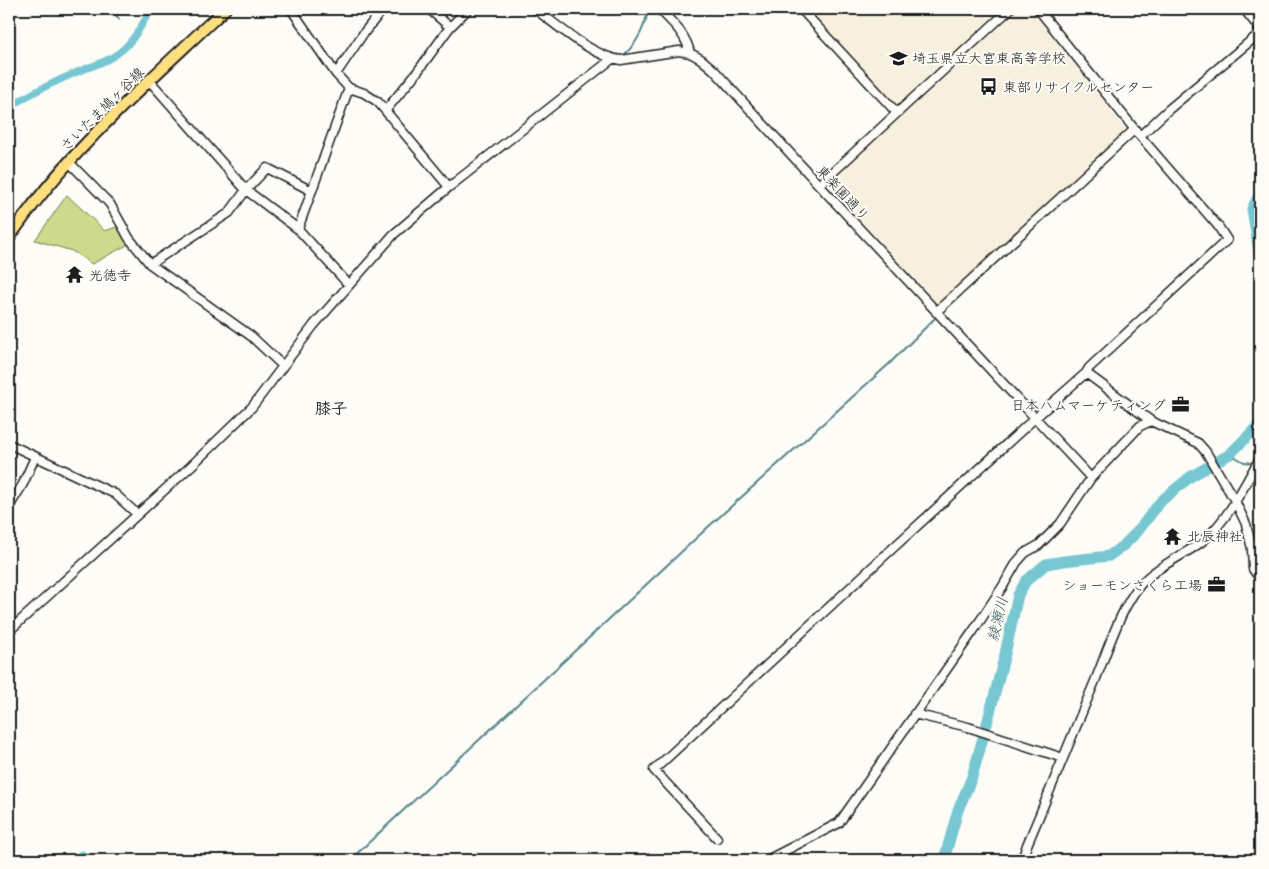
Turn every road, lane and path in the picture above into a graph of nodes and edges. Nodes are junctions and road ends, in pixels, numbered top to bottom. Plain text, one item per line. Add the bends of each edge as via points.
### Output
1 (225, 9) edge
2 (291, 9) edge
3 (383, 9) edge
4 (429, 9) edge
5 (468, 9) edge
6 (535, 9) edge
7 (659, 9) edge
8 (801, 9) edge
9 (1010, 9) edge
10 (1038, 9) edge
11 (1244, 9) edge
12 (450, 27) junction
13 (1260, 29) edge
14 (1260, 33) edge
15 (690, 53) junction
16 (612, 59) junction
17 (336, 74) junction
18 (150, 80) junction
19 (349, 88) junction
20 (386, 110) junction
21 (897, 113) junction
22 (1137, 133) junction
23 (69, 162) junction
24 (819, 185) junction
25 (449, 187) junction
26 (246, 190) junction
27 (312, 191) junction
28 (298, 229) junction
29 (9, 238) edge
30 (150, 264) junction
31 (349, 285) junction
32 (936, 312) junction
33 (282, 366) junction
34 (1086, 373) junction
35 (1035, 418) junction
36 (1151, 421) junction
37 (9, 444) edge
38 (35, 457) junction
39 (1260, 459) edge
40 (1091, 478) junction
41 (1235, 501) junction
42 (9, 507) edge
43 (138, 514) junction
44 (1260, 579) edge
45 (9, 631) edge
46 (914, 714) junction
47 (1063, 758) junction
48 (717, 838) dead end
49 (766, 860) edge
50 (1022, 860) edge

1 - 18 main road, さいたま鳩ヶ谷線
2 - 17 street
3 - 17 street
4 - 12 street
5 - 12 street
6 - 16 street via 592,49
7 - 15 street via 688,42
8 - 21 street
9 - 21 street
10 - 22 street
11 - 13 street
12 - 20 street
14 - 22 street
15 - 16 street via 669,52
15 - 24 street, 東楽園通り via 714,70
16 - 25 street
17 - 19 street
18 - 23 main road, さいたま鳩ヶ谷線
18 - 26 street
19 - 20 street via 364,93
19 - 27 street
20 - 25 street
21 - 24 street
22 - 32 street
22 - 34 street via 1227,240
23 - 29 main road, さいたま鳩ヶ谷線
23 - 30 street via 110,204 129,238
24 - 32 street, 東楽園通り
25 - 31 street via 394,234
26 - 27 street via 267,168
26 - 28 street
26 - 30 street via 229,213
27 - 28 street
28 - 31 street
30 - 33 street via 251,336
31 - 33 street
32 - 35 street, 東楽園通り
33 - 43 street via 252,407
34 - 35 street
34 - 36 street
35 - 40 street, 東楽園通り
35 - 48 street via 654,770
36 - 40 street via 1140,426
36 - 41 street via 1198,443
37 - 38 street
38 - 42 street
38 - 43 street via 115,494
39 - 41 street
40 - 46 street via 1060,524 1016,562 974,630
41 - 44 street via 1250,535 1252,569
41 - 47 street via 1206,538 1140,585 1113,636
43 - 45 street
46 - 47 street via 968,727
46 - 49 street via 839,823
47 - 50 street

